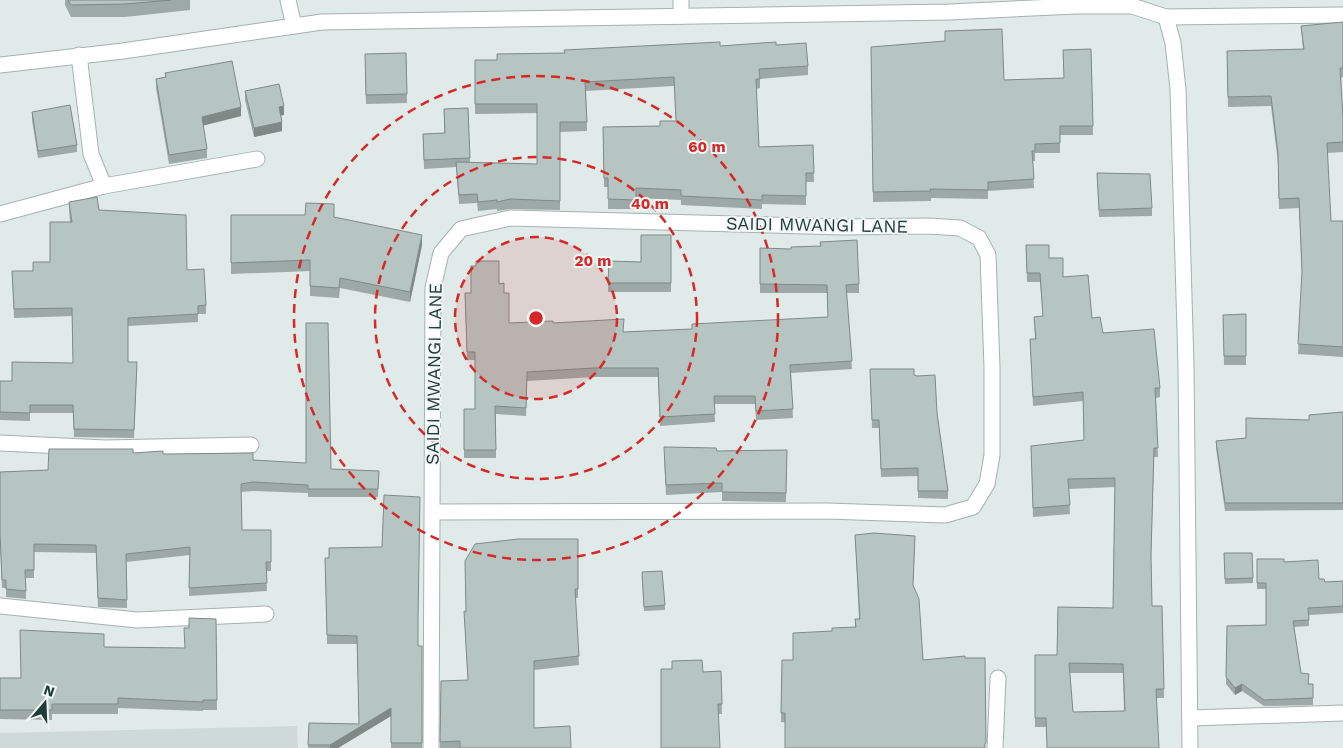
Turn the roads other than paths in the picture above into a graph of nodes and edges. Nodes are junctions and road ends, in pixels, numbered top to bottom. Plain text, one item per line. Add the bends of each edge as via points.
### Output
1 (288, 0) edge
2 (681, 0) edge
3 (1343, 15) edge
4 (681, 16) junction
5 (1166, 17) junction
6 (294, 26) junction
7 (79, 55) junction
8 (0, 65) edge
9 (257, 159) dead end
10 (104, 186) junction
11 (0, 214) edge
12 (0, 443) edge
13 (252, 445) dead end
14 (432, 512) junction
15 (0, 606) edge
16 (266, 614) dead end
17 (998, 678) dead end
18 (1343, 713) edge
19 (1191, 718) junction
20 (1192, 744) edge
21 (431, 748) edge
22 (995, 748) edge

1 - 6 street
2 - 4 street
3 - 5 street
4 - 5 street via 1132,6
4 - 6 street via 322,22
5 - 19 street via 1173,43 1178,89
6 - 7 street
7 - 8 street
7 - 10 street via 91,154
9 - 10 street
10 - 11 street
12 - 13 street via 105,448
14 - 14 street, SAIDI MWANGI LANE via 432,288 441,253 461,229 510,218 843,227 929,226 960,228 979,238 988,255 992,455 987,484 973,508 945,515 827,511
14 - 21 street, SAIDI MWANGI LANE
15 - 16 street via 137,620
17 - 22 street
18 - 19 street
19 - 20 street

